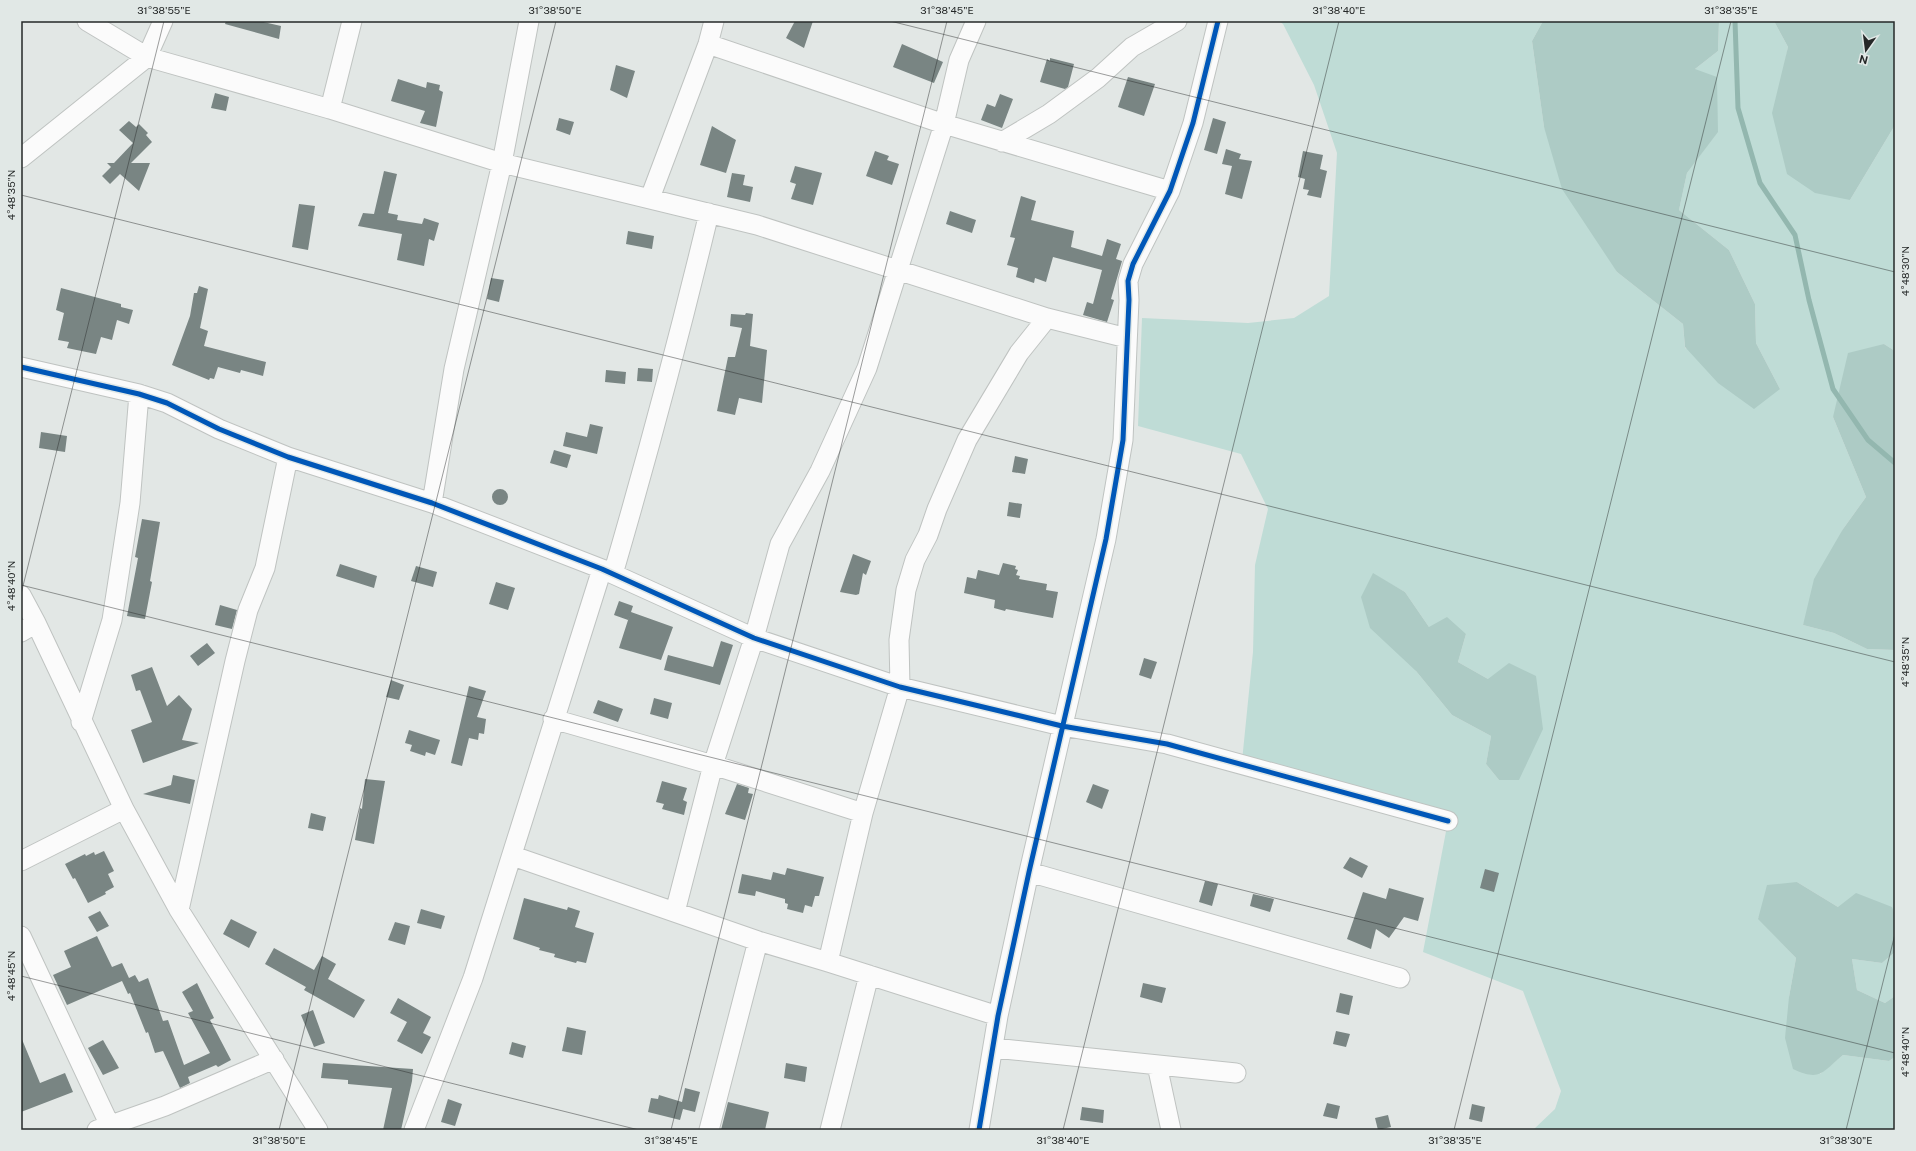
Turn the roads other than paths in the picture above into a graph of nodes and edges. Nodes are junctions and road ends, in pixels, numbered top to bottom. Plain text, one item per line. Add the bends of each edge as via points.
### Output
1 (87, 21) edge
2 (163, 21) edge
3 (352, 21) edge
4 (529, 21) edge
5 (714, 21) edge
6 (976, 21) edge
7 (1177, 21) edge
8 (1218, 21) edge
9 (708, 44) junction
10 (147, 57) junction
11 (330, 109) junction
12 (944, 124) junction
13 (1002, 142) junction
14 (21, 158) edge
15 (502, 163) junction
16 (1170, 191) junction
17 (650, 198) junction
18 (709, 213) junction
19 (899, 270) junction
20 (1047, 318) junction
21 (1126, 338) junction
22 (21, 367) edge
23 (139, 394) junction
24 (288, 457) junction
25 (432, 503) junction
26 (607, 571) junction
27 (21, 595) edge
28 (29, 628) edge
29 (754, 638) junction
30 (900, 687) junction
31 (553, 719) junction
32 (81, 722) junction
33 (1062, 726) junction
34 (713, 765) junction
35 (124, 809) junction
36 (863, 813) junction
37 (1448, 821) dead end
38 (513, 856) junction
39 (21, 861) edge
40 (1029, 872) junction
41 (179, 910) junction
42 (675, 912) junction
43 (21, 936) edge
44 (758, 941) junction
45 (828, 962) junction
46 (869, 975) junction
47 (1400, 978) dead end
48 (998, 1016) junction
49 (994, 1048) junction
50 (274, 1059) junction
51 (1157, 1065) junction
52 (1236, 1073) dead end
53 (106, 1129) edge
54 (318, 1130) edge
55 (414, 1130) edge
56 (709, 1130) edge
57 (830, 1130) edge
58 (980, 1130) edge
59 (1171, 1130) edge

1 - 10 street
2 - 10 street
3 - 11 street
4 - 15 street
5 - 9 street
6 - 12 street via 959,60
7 - 13 street via 1132,48 1098,78 1049,114
8 - 16 street via 1193,123
9 - 12 street
9 - 17 street
10 - 11 street
10 - 14 street
11 - 15 street
12 - 13 street
12 - 19 street
13 - 16 street
15 - 17 street
15 - 25 street via 454,369
16 - 21 street via 1133,264 1128,281
17 - 18 street
18 - 19 street via 757,225
18 - 26 street via 646,462
19 - 20 street
19 - 29 street via 867,368 820,471 780,544
20 - 21 street
20 - 30 street via 1019,353 967,440 915,560 906,590 899,640
21 - 33 street via 1123,440 1106,539
22 - 23 street
23 - 24 street via 167,403 219,429
23 - 32 street via 130,503 112,620
24 - 25 street
24 - 41 street via 265,568 248,610 237,653
25 - 26 street
26 - 29 street
26 - 31 street
27 - 28 street
28 - 32 street
29 - 30 street
29 - 34 street
30 - 33 street
30 - 36 street
31 - 34 street
31 - 38 street
32 - 35 street
33 - 37 street via 1167,744
33 - 40 street
34 - 36 street
34 - 42 street
35 - 39 street
35 - 41 street
36 - 45 street
38 - 42 street
38 - 55 street via 473,978
40 - 47 street
40 - 48 street
41 - 50 street
42 - 44 street
43 - 53 street
44 - 45 street
44 - 56 street
45 - 46 street
46 - 48 street
46 - 57 street
48 - 49 street
49 - 51 street
49 - 58 street
50 - 53 street
50 - 54 street
51 - 52 street
51 - 59 street

